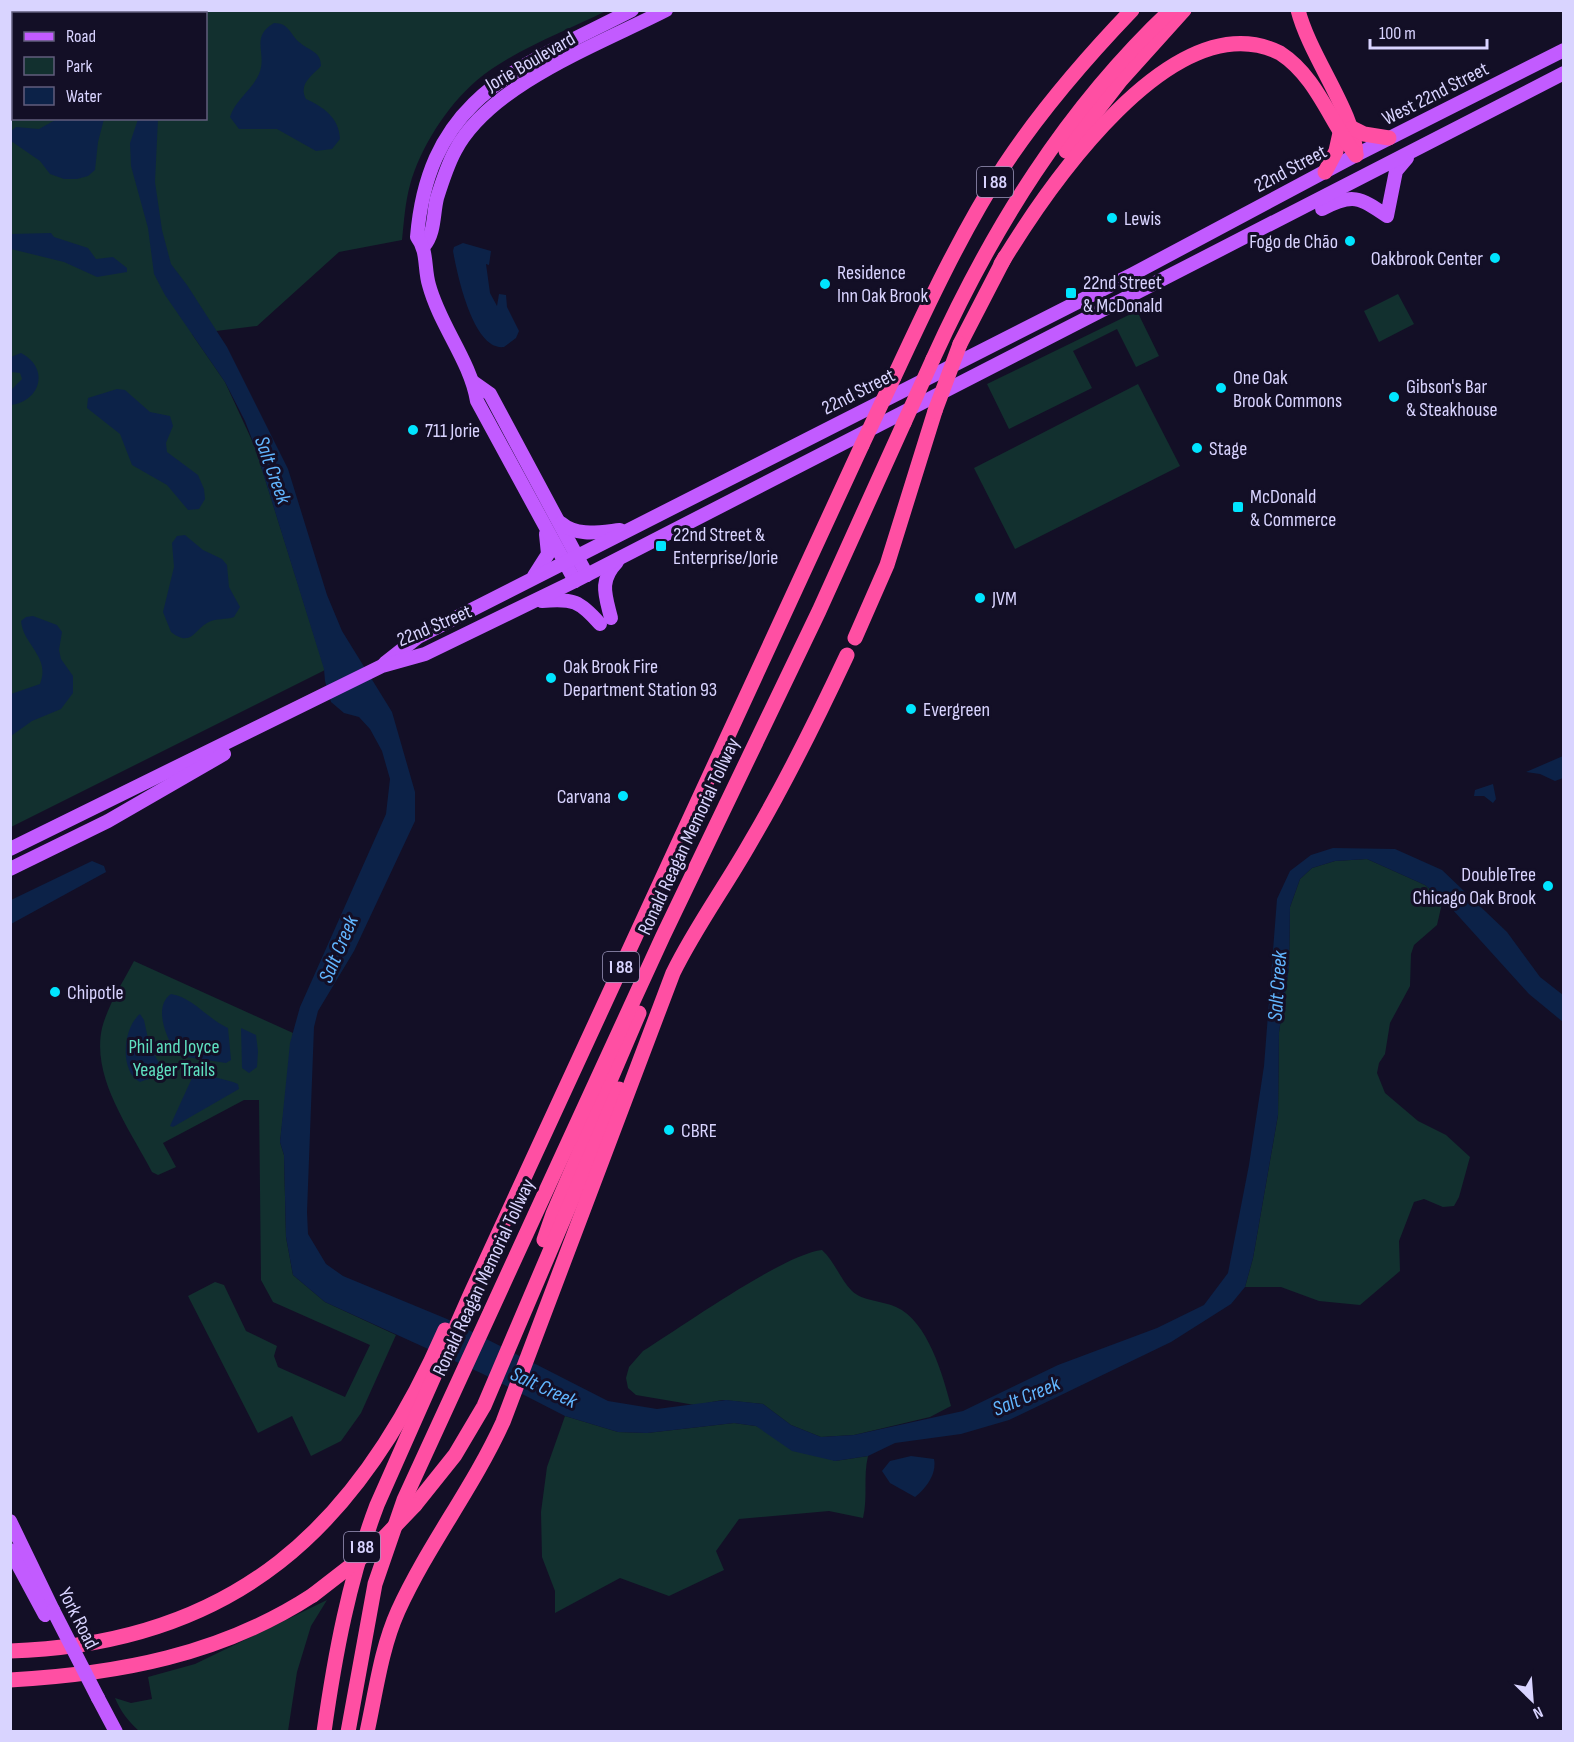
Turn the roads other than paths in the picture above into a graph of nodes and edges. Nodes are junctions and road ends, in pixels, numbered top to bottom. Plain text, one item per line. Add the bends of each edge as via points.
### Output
1 (632, 10) edge
2 (666, 10) edge
3 (1132, 10) edge
4 (1171, 10) edge
5 (1184, 10) edge
6 (1298, 10) edge
7 (1563, 50) edge
8 (1563, 73) edge
9 (1346, 130) junction
10 (1389, 138) junction
11 (1411, 152) junction
12 (1356, 155) junction
13 (1325, 172) junction
14 (1366, 176) joint
15 (1274, 223) junction
16 (424, 246) junction
17 (1001, 264) junction
18 (473, 382) junction
19 (559, 520) junction
20 (545, 528) junction
21 (631, 528) junction
22 (623, 557) junction
23 (571, 558) junction
24 (532, 578) junction
25 (581, 578) junction
26 (534, 601) junction
27 (855, 638) dead end
28 (847, 655) dead end
29 (382, 666) junction
30 (306, 706) junction
31 (10, 849) edge
32 (10, 869) edge
33 (663, 936) junction
34 (673, 973) junction
35 (471, 1293) junction
36 (511, 1342) junction
37 (431, 1371) junction
38 (10, 1521) edge
39 (10, 1550) edge
40 (49, 1613) junction
41 (10, 1651) edge
42 (10, 1680) edge
43 (94, 1700) junction
44 (105, 1731) edge
45 (116, 1731) edge
46 (324, 1731) edge
47 (348, 1731) edge
48 (368, 1731) edge

1 - 16 main road, Jorie Boulevard via 518,69 459,117 441,142 422,192 417,237
2 - 16 main road, Jorie Boulevard via 530,79 488,109 456,149 448,166 430,238
3 - 35 highway, Ronald Reagan Memorial Tollway / I 88, bridge via 1058,93 1004,166 947,267
4 - 33 highway, Ronald Reagan Memorial Tollway / I 88, bridge via 1107,77 1034,171 974,272 819,611
5 - 17 highway, I 88 via 1121,80 1066,151
6 - 9 highway
7 - 10 main road, West 22nd Street
8 - 11 main road, West 22nd Street
9 - 10 highway
9 - 12 highway
9 - 13 highway
9 - 17 highway via 1299,68 1280,52 1257,42 1239,40 1197,45 1162,64 1116,108 1056,179
10 - 12 main road, West 22nd Street
11 - 14 main road, West 22nd Street
11 - 15 main road via 1396,171 1387,216 1358,198 1335,202 1287,223
12 - 13 main road, 22nd Street
13 - 21 main road, 22nd Street
14 - 15 main road, 22nd Street
15 - 22 main road, 22nd Street
16 - 18 main road, Jorie Boulevard via 433,298
17 - 27 highway, I 88, bridge via 960,344 887,565
18 - 19 main road, Jorie Boulevard via 490,394
18 - 20 main road, Jorie Boulevard via 477,401
19 - 21 main road via 570,531 595,533
19 - 23 main road, Jorie Boulevard
20 - 23 main road, Jorie Boulevard
20 - 24 main road via 548,554
21 - 23 main road, 22nd Street
22 - 25 main road, 22nd Street
22 - 26 main road via 606,573 605,621 568,599
23 - 24 main road, 22nd Street
23 - 25 main road, Jorie Boulevard
24 - 29 main road, 22nd Street via 413,639
25 - 26 main road, 22nd Street
26 - 29 main road, 22nd Street via 425,654
28 - 34 highway, I 88 via 805,746
29 - 30 main road, 22nd Street
30 - 31 main road, 22nd Street
30 - 32 main road, 22nd Street via 108,821
33 - 36 highway via 658,967 553,1214
33 - 47 highway, Ronald Reagan Memorial Tollway / I 88 via 404,1500 384,1553 367,1617
34 - 36 highway via 599,1132
34 - 48 highway, I 88 via 512,1398 480,1470 398,1611 386,1644
35 - 37 highway, Ronald Reagan Memorial Tollway / I 88
35 - 37 highway via 449,1320
36 - 42 highway, bridge via 495,1383 446,1467 375,1547 313,1595 249,1630 164,1660 98,1672
37 - 41 highway via 353,1490 316,1532 267,1573 214,1604 156,1628 98,1643
37 - 46 highway, Ronald Reagan Memorial Tollway / I 88 via 365,1536 340,1629
38 - 40 main road, York Road
39 - 40 main road, York Road
40 - 43 main road, York Road, bridge
43 - 44 main road, York Road
43 - 45 main road, York Road

